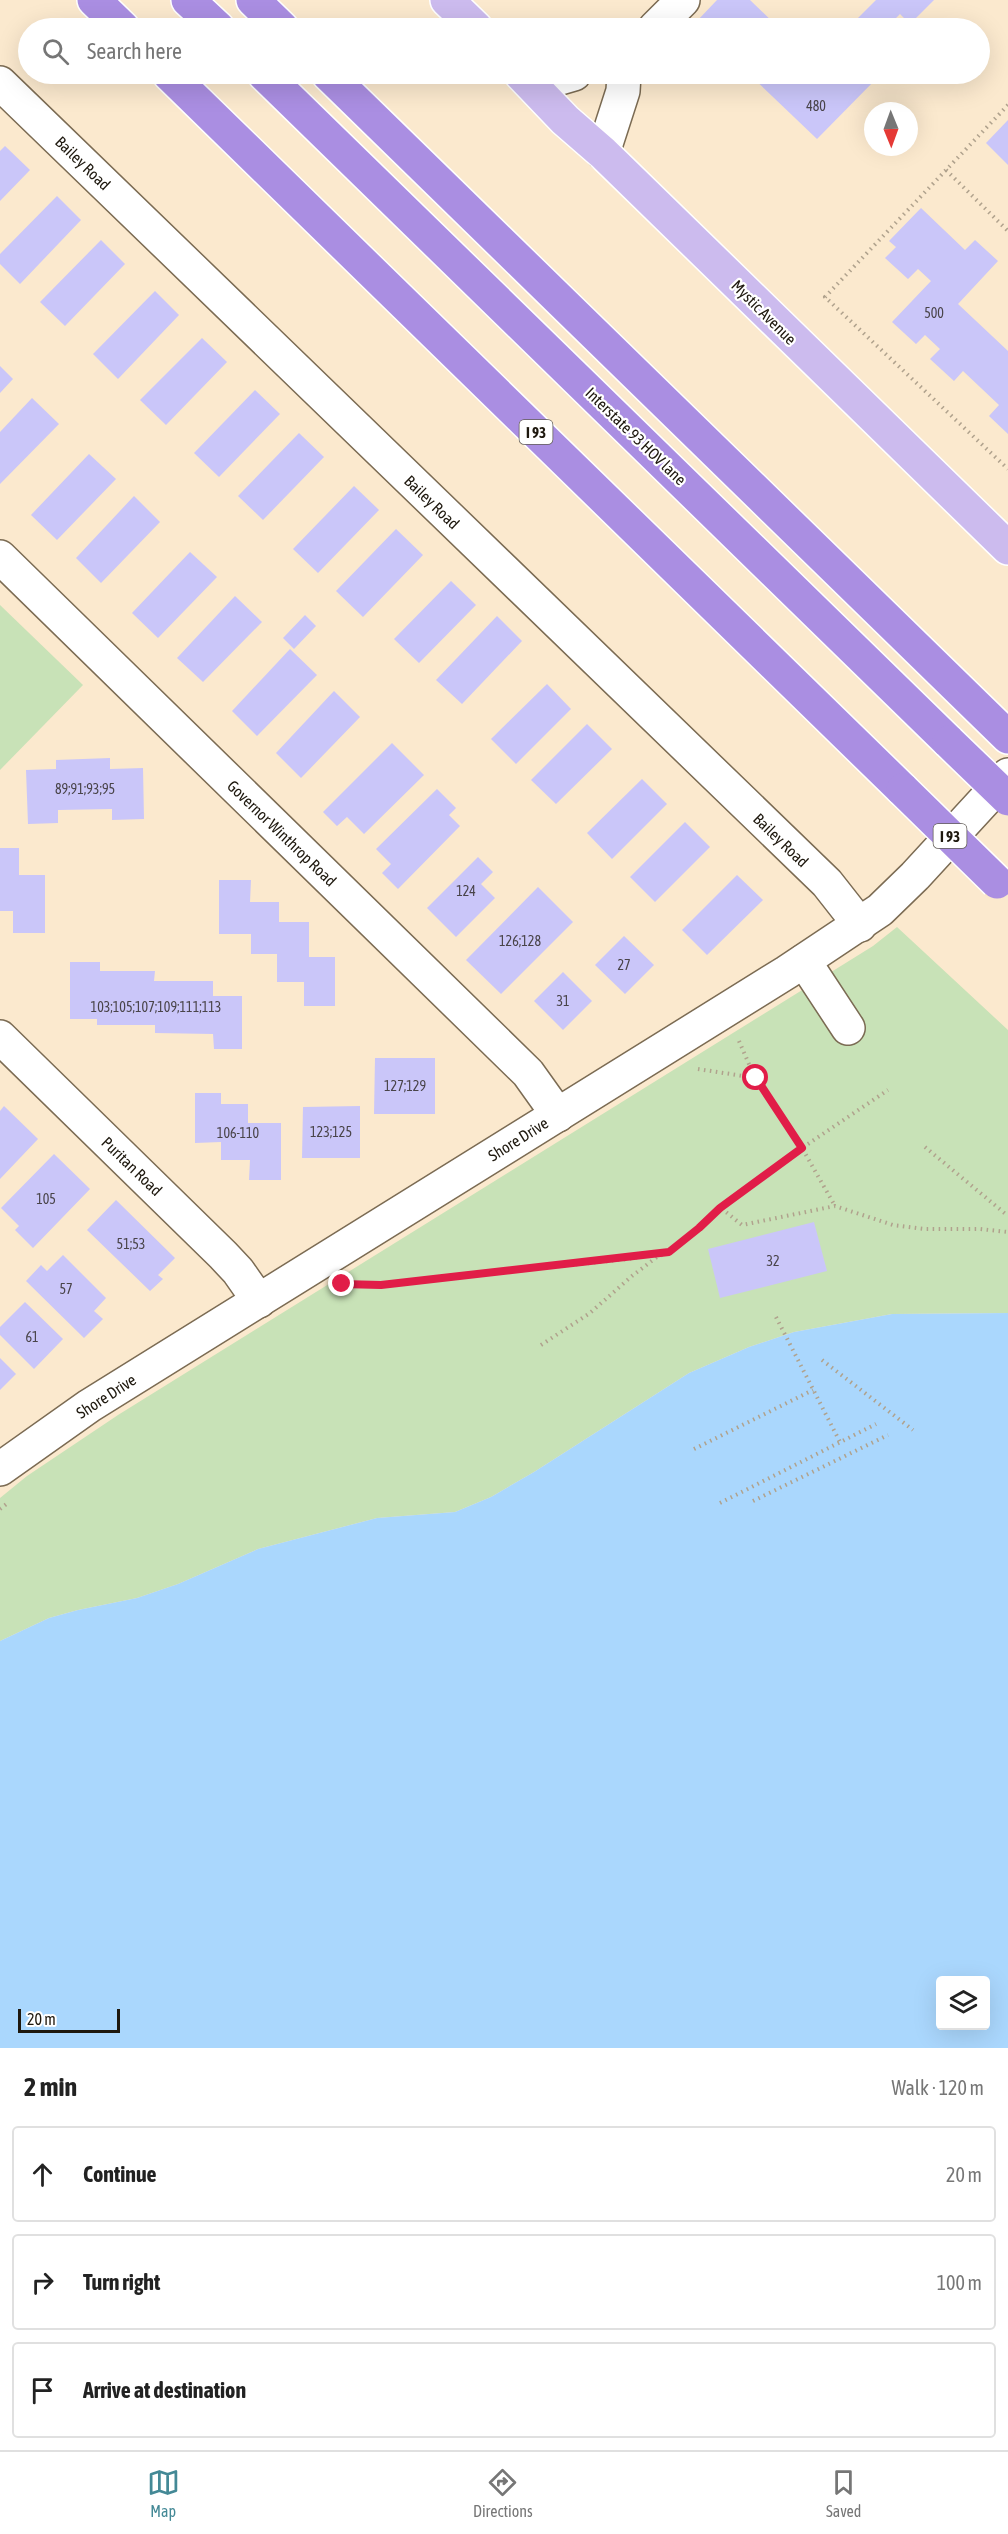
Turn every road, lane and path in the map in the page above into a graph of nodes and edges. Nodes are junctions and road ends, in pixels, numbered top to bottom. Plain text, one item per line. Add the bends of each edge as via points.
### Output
1 (94, 0) edge
2 (188, 0) edge
3 (253, 0) edge
4 (447, 0) edge
5 (683, 0) edge
6 (113, 18) edge
7 (207, 18) edge
8 (272, 18) edge
9 (466, 18) edge
10 (665, 18) edge
11 (0, 83) edge
12 (179, 84) edge
13 (274, 84) edge
14 (338, 84) edge
15 (531, 84) edge
16 (623, 84) edge
17 (1008, 105) edge
18 (603, 153) junction
19 (946, 170) junction
20 (1008, 231) edge
21 (1008, 469) edge
22 (1008, 548) edge
23 (0, 558) edge
24 (1008, 737) edge
25 (1008, 775) edge
26 (1008, 799) edge
27 (1003, 887) edge
28 (860, 925) junction
29 (804, 961) junction
30 (848, 1028) dead end
31 (734, 1031) dead end
32 (0, 1036) edge
33 (692, 1067) dead end
34 (756, 1078) junction
35 (888, 1090) dead end
36 (558, 1115) junction
37 (925, 1147) dead end
38 (802, 1148) junction
39 (835, 1206) junction
40 (720, 1208) junction
41 (1008, 1216) edge
42 (1008, 1232) edge
43 (669, 1252) junction
44 (342, 1284) dead end
45 (259, 1301) junction
46 (776, 1317) dead end
47 (541, 1345) dead end
48 (822, 1360) dead end
49 (813, 1390) junction
50 (876, 1424) dead end
51 (914, 1430) dead end
52 (888, 1435) dead end
53 (840, 1442) junction
54 (694, 1449) dead end
55 (0, 1469) edge
56 (753, 1501) dead end
57 (720, 1503) dead end

1 - 6 highway
2 - 7 highway
3 - 8 highway
4 - 9 main road
5 - 10 street
11 - 28 street, Bailey Road via 827,883
12 - 27 highway, I 93, bridge
13 - 26 highway, Interstate 93 HOV lane, bridge
14 - 24 highway
15 - 18 main road, Mystic Avenue
16 - 18 street
17 - 19 path
18 - 22 main road, Mystic Avenue
19 - 20 path
19 - 21 path via 825,297
23 - 36 street, Governor Winthrop Road via 528,1073
25 - 28 street, Shore Drive via 903,888
28 - 29 street, Shore Drive
29 - 30 street
29 - 36 street, Shore Drive
31 - 34 path
32 - 45 street, Puritan Road via 223,1255
33 - 34 path
34 - 38 path
35 - 38 path
36 - 45 street, Shore Drive
37 - 41 path
38 - 39 path
38 - 40 path
39 - 40 path via 742,1225
39 - 42 path via 893,1225
40 - 43 path
43 - 44 path via 381,1285
43 - 47 path via 657,1257 590,1313
45 - 55 street, Shore Drive via 89,1406
46 - 49 path
48 - 51 path
49 - 53 path
49 - 54 path
50 - 53 path
52 - 56 path
53 - 57 path

